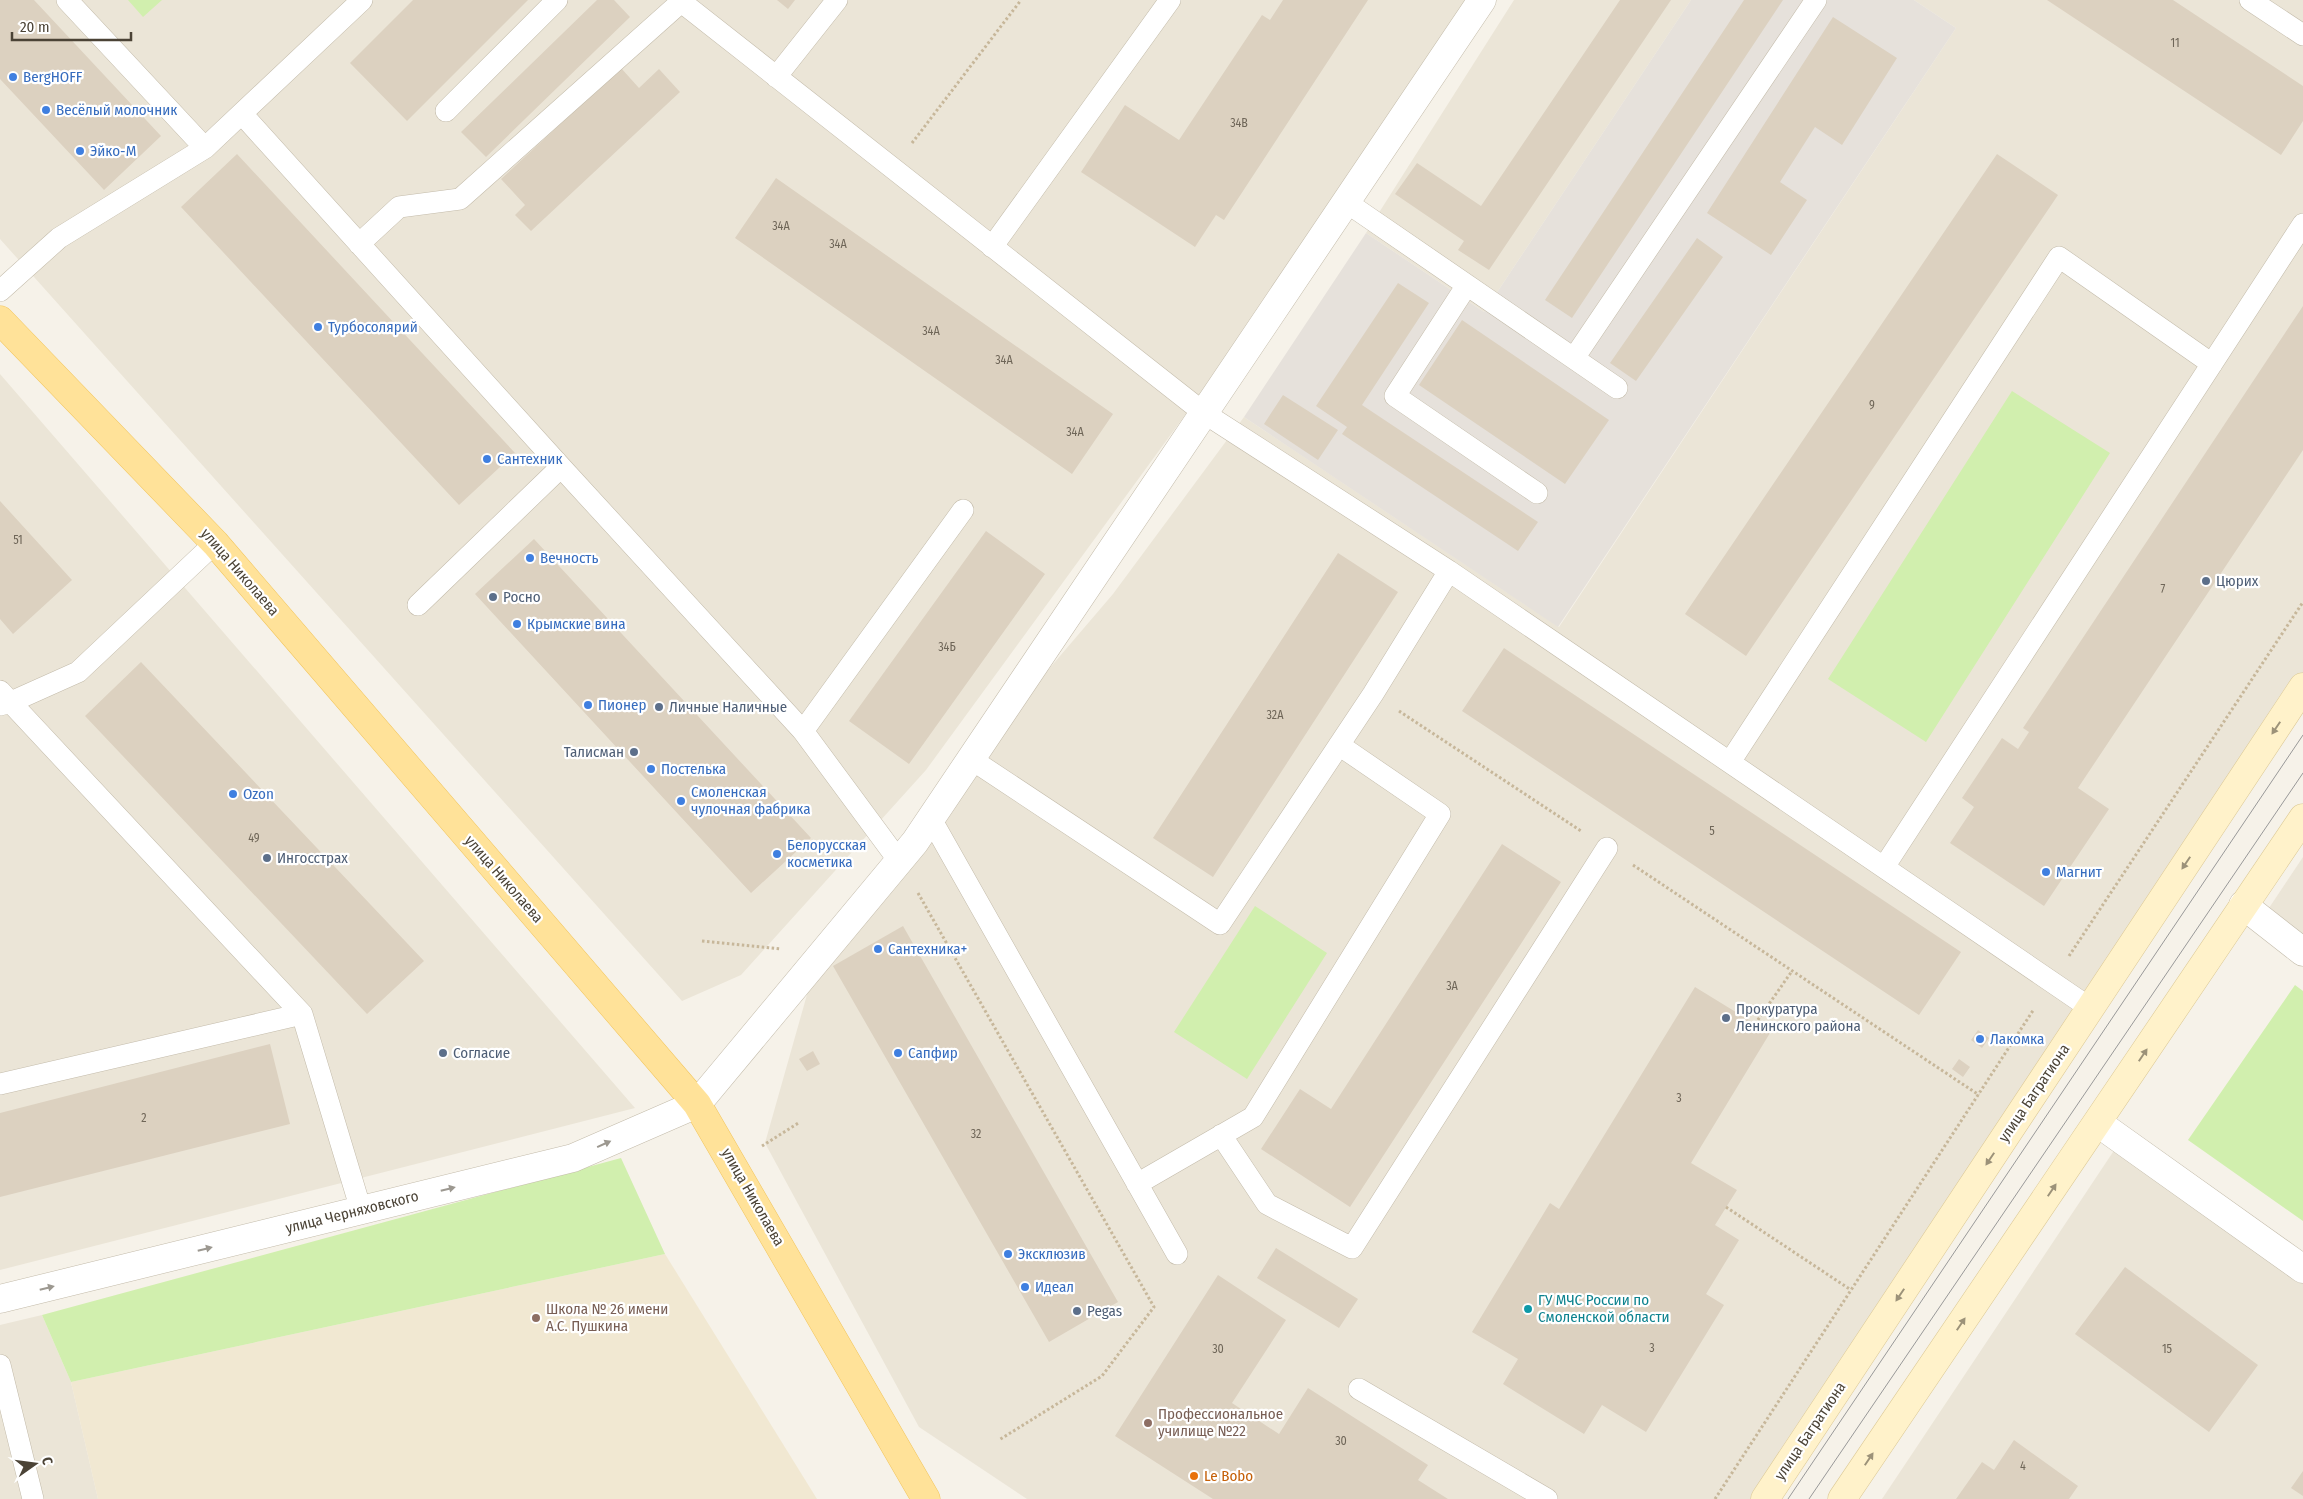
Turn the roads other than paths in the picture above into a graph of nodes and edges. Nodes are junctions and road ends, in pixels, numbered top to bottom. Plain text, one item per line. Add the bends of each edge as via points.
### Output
1 (67, 0) edge
2 (362, 0) edge
3 (557, 0) edge
4 (837, 0) edge
5 (1170, 0) edge
6 (1482, 0) edge
7 (1816, 0) edge
8 (2250, 0) edge
9 (680, 1) edge
10 (2303, 35) edge
11 (776, 76) junction
12 (446, 111) dead end
13 (242, 114) junction
14 (205, 148) junction
15 (1346, 202) junction
16 (2303, 224) edge
17 (358, 244) junction
18 (992, 247) junction
19 (1467, 284) junction
20 (0, 291) edge
21 (0, 320) edge
22 (1574, 358) junction
23 (2212, 364) junction
24 (1617, 388) dead end
25 (1204, 413) junction
26 (561, 467) junction
27 (1537, 492) dead end
28 (963, 510) dead end
29 (215, 543) junction
30 (1449, 571) junction
31 (418, 605) dead end
32 (2303, 687) edge
33 (4, 699) edge
34 (803, 731) junction
35 (1339, 745) junction
36 (971, 759) junction
37 (1730, 762) junction
38 (2303, 818) edge
39 (931, 819) junction
40 (1607, 848) road end
41 (899, 861) junction
42 (1884, 867) junction
43 (2243, 905) junction
44 (2303, 952) edge
45 (2090, 1008) junction
46 (302, 1014) junction
47 (0, 1084) edge
48 (697, 1104) junction
49 (2098, 1123) junction
50 (1222, 1135) junction
51 (1136, 1184) junction
52 (361, 1210) junction
53 (1177, 1254) dead end
54 (2303, 1269) edge
55 (0, 1300) edge
56 (0, 1365) edge
57 (1359, 1389) dead end
58 (33, 1499) edge
59 (926, 1499) edge
60 (1547, 1499) edge
61 (1765, 1499) edge
62 (1842, 1499) edge

1 - 14 lane
2 - 13 lane
3 - 12 lane
4 - 11 lane
5 - 18 lane
6 - 15 street
7 - 22 lane
8 - 10 lane
9 - 11 lane
9 - 17 lane via 460,199 398,207
11 - 18 lane
13 - 14 lane
13 - 17 lane
14 - 20 lane via 59,238
15 - 19 lane
15 - 25 street
16 - 23 lane
17 - 26 lane
18 - 25 lane
19 - 22 lane
19 - 27 lane via 1395,396
21 - 29 main road, улица Николаева
22 - 24 lane
23 - 37 lane via 2059,257
23 - 42 lane
25 - 30 lane
25 - 36 street
26 - 31 lane
26 - 34 lane
28 - 34 lane
29 - 33 lane via 78,672
29 - 48 main road, улица Николаева
30 - 35 lane
30 - 37 lane
32 -> 45 main road, улица Багратиона
33 - 46 lane
34 - 41 lane
35 - 36 lane via 1220,924
35 - 50 lane via 1440,814 1253,1117
36 - 39 street
37 - 42 lane
38 - 43 main road
39 - 41 street
39 - 51 lane
40 - 50 lane via 1352,1248 1267,1204
41 - 48 street
42 - 45 lane
43 - 44 street
49 -> 43 main road
45 -> 61 main road, улица Багратиона
46 - 47 lane
46 - 52 lane
52 -> 48 street, улица Черняховского via 573,1158
48 - 59 main road, улица Николаева
49 - 54 street
62 -> 49 main road
50 - 51 lane
51 - 53 lane
55 -> 52 street, улица Черняховского
56 - 58 lane
57 - 60 lane

